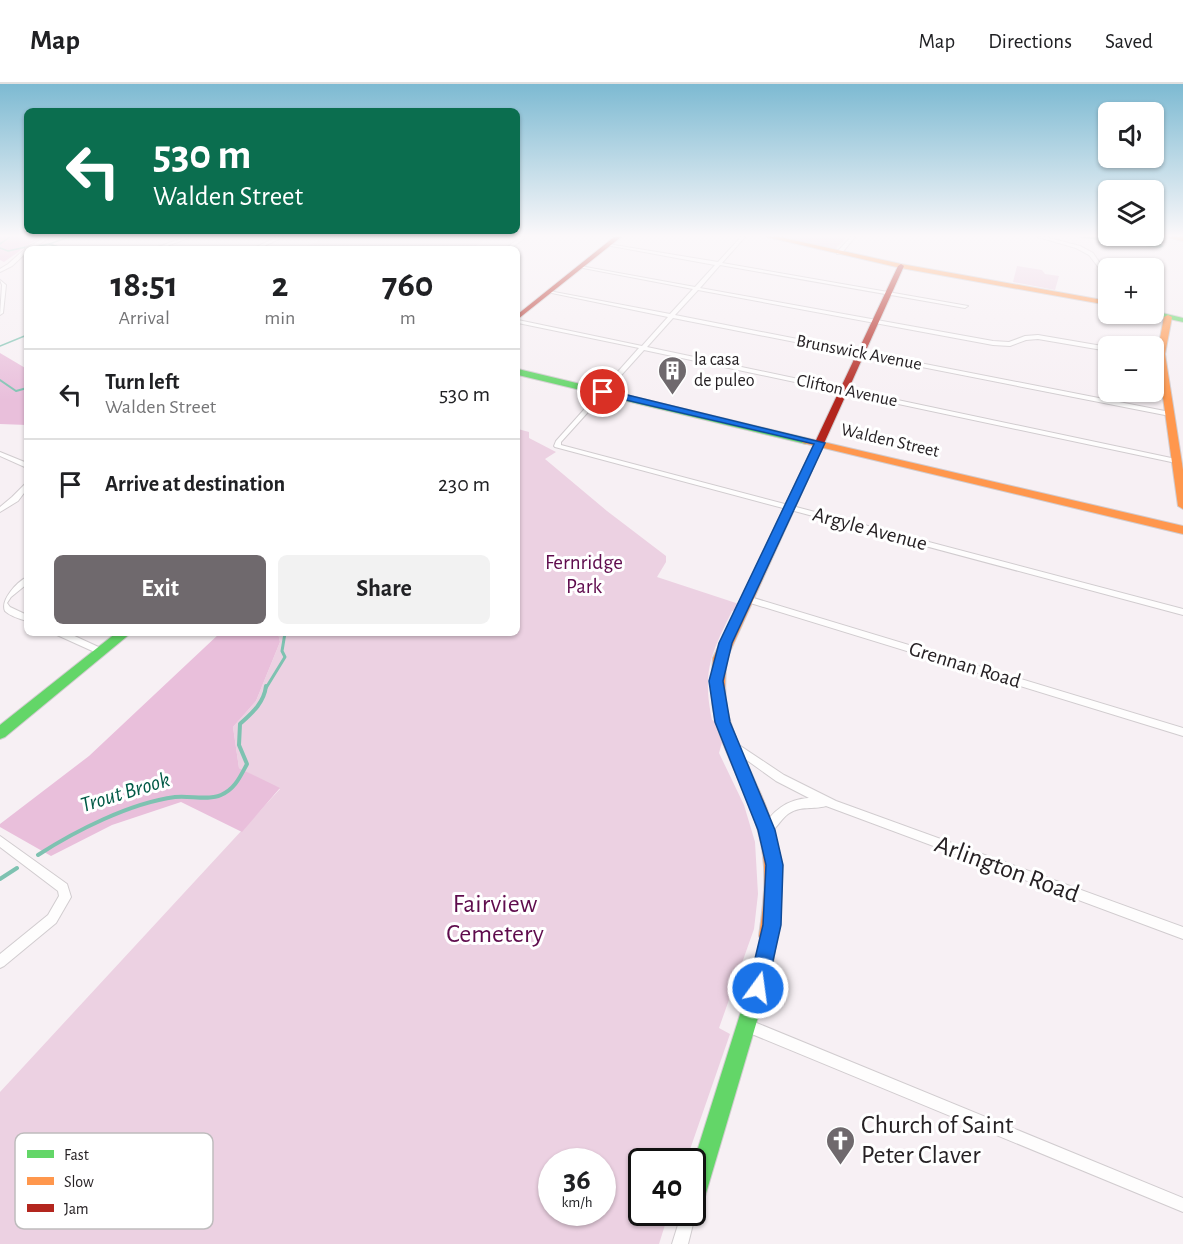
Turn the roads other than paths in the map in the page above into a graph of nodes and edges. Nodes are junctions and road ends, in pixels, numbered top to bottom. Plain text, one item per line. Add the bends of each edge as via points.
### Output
1 (5, 291) edge
2 (693, 291) edge
3 (713, 291) edge
4 (879, 291) edge
5 (1045, 291) edge
6 (549, 292) joint
7 (890, 293) junction
8 (1098, 300) edge
9 (965, 306) dead end
10 (0, 313) edge
11 (520, 315) edge
12 (671, 316) junction
13 (1164, 316) edge
14 (1168, 317) junction
15 (1183, 320) edge
16 (520, 321) edge
17 (876, 321) junction
18 (1164, 336) edge
19 (1098, 347) edge
20 (643, 348) junction
21 (861, 354) junction
22 (520, 372) edge
23 (1164, 386) edge
24 (845, 390) junction
25 (603, 392) junction
26 (1170, 414) junction
27 (820, 443) junction
28 (1178, 453) edge
29 (0, 454) edge
30 (24, 465) edge
31 (24, 488) edge
32 (1183, 506) edge
33 (790, 508) junction
34 (0, 510) edge
35 (1183, 530) edge
36 (24, 582) edge
37 (747, 599) junction
38 (1183, 612) edge
39 (24, 617) edge
40 (67, 636) edge
41 (121, 636) edge
42 (102, 652) junction
43 (1183, 732) edge
44 (0, 733) edge
45 (731, 743) junction
46 (832, 804) junction
47 (767, 830) junction
48 (0, 841) edge
49 (1183, 933) edge
50 (0, 962) edge
51 (747, 1025) junction
52 (706, 1158) edge
53 (1183, 1205) edge
54 (685, 1226) edge
55 (680, 1244) edge

1 - 10 street
2 - 12 street
3 - 17 street
4 - 7 street
5 - 8 street
6 - 11 street
6 - 12 street, Brunswick Avenue
7 - 9 street
7 - 17 street
12 - 20 street
12 - 21 street, Brunswick Avenue
13 - 14 street
14 - 15 street
14 - 18 street
16 - 20 street, Clifton Avenue
17 - 19 street via 1002,344 1038,337
17 - 21 street
20 - 24 street, Clifton Avenue
20 - 25 street
21 - 24 street
21 - 26 street, Brunswick Avenue
22 - 25 street, Walden Street
23 - 26 street
24 - 27 street
24 - 28 street, Clifton Avenue
25 - 27 street, Walden Street
25 - 33 street, Argyle Avenue via 557,446
26 - 28 street
27 - 33 street
27 - 35 street, Walden Street
28 - 32 street
29 - 30 street
31 - 34 street
33 - 37 street
33 - 38 street, Argyle Avenue
36 - 39 street via 3,603
37 - 43 street, Grennan Road
37 - 45 street via 726,643 716,681 722,722
40 - 42 street
41 - 42 street
42 - 44 street
45 - 46 street, Arlington Road via 780,778
45 - 47 street
46 - 47 street, Arlington Road via 792,805
46 - 49 street, Arlington Road
47 - 51 street via 775,877 773,915
48 - 50 street via 63,888 65,897 52,919
51 - 52 street
51 - 53 street
54 - 55 street

